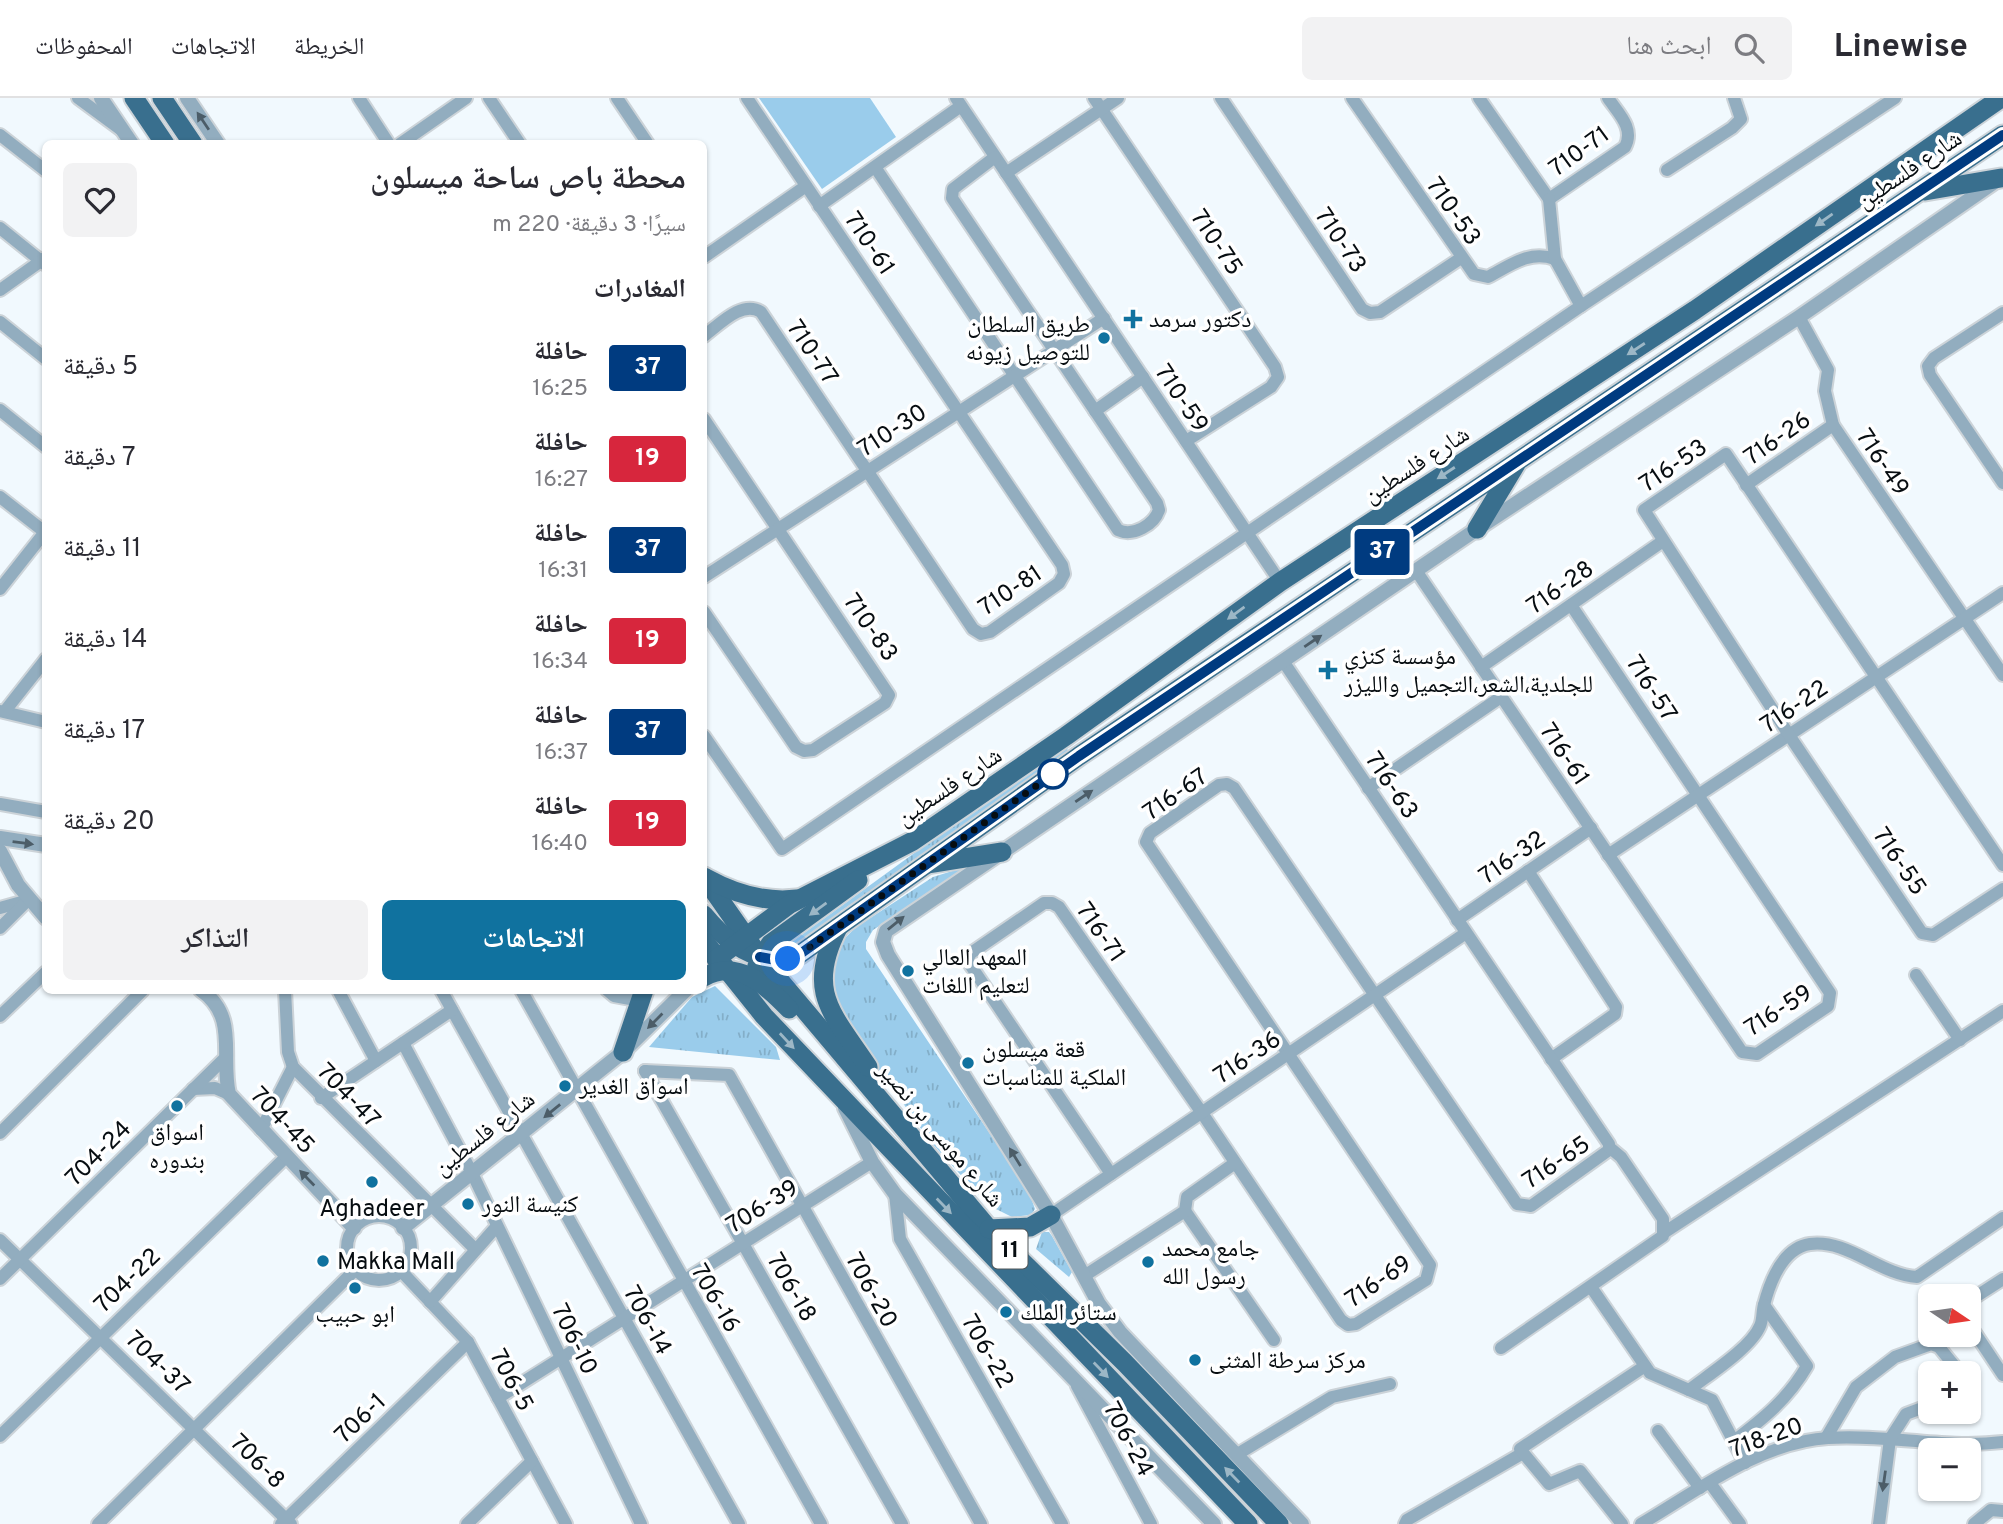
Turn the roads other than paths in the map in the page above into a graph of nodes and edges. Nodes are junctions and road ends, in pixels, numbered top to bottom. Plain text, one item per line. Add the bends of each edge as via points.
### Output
1 (78, 98) edge
2 (101, 98) edge
3 (134, 98) edge
4 (162, 98) edge
5 (187, 98) edge
6 (359, 98) edge
7 (466, 98) edge
8 (489, 98) edge
9 (617, 98) edge
10 (747, 98) edge
11 (1118, 98) edge
12 (1221, 98) edge
13 (1352, 98) edge
14 (1479, 98) edge
15 (1608, 98) edge
16 (1734, 98) edge
17 (1895, 98) edge
18 (2001, 98) edge
19 (958, 102) edge
20 (1098, 104) edge
21 (1982, 105) edge
22 (0, 135) edge
23 (2003, 135) edge
24 (128, 138) edge
25 (162, 140) edge
26 (190, 140) edge
27 (215, 140) edge
28 (386, 140) edge
29 (406, 140) edge
30 (517, 140) edge
31 (645, 140) edge
32 (995, 157) junction
33 (875, 167) junction
34 (42, 169) edge
35 (1667, 170) dead end
36 (1006, 173) junction
37 (2002, 177) edge
38 (806, 186) junction
39 (1917, 193) junction
40 (1549, 199) junction
41 (819, 206) junction
42 (0, 228) edge
43 (707, 255) edge
44 (1461, 258) junction
45 (1555, 259) junction
46 (42, 260) edge
47 (42, 262) edge
48 (0, 290) edge
49 (1720, 292) junction
50 (1581, 306) junction
51 (1695, 310) junction
52 (2003, 313) edge
53 (1736, 317) junction
54 (1799, 317) junction
55 (1104, 318) junction
56 (0, 322) edge
57 (707, 333) edge
58 (1709, 334) junction
59 (1054, 351) junction
60 (42, 356) edge
61 (1014, 377) junction
62 (1143, 377) junction
63 (0, 410) edge
64 (1095, 411) junction
65 (959, 412) junction
66 (707, 424) edge
67 (1833, 425) junction
68 (1186, 441) junction
69 (42, 444) edge
70 (1517, 462) junction
71 (868, 471) junction
72 (2003, 482) edge
73 (1746, 485) junction
74 (0, 497) edge
75 (1477, 529) junction
76 (42, 530) edge
77 (777, 530) junction
78 (1249, 534) junction
79 (42, 536) edge
80 (1663, 541) junction
81 (1417, 572) junction
82 (707, 576) edge
83 (1280, 582) junction
84 (0, 589) edge
85 (2003, 593) edge
86 (1571, 605) junction
87 (707, 615) edge
88 (1964, 619) junction
89 (1283, 661) junction
90 (42, 664) edge
91 (1481, 667) junction
92 (2003, 675) edge
93 (1876, 677) junction
94 (1502, 697) junction
95 (2, 711) edge
96 (42, 721) edge
97 (1789, 735) junction
98 (1066, 736) junction
99 (707, 740) edge
100 (1079, 756) junction
101 (1368, 788) junction
102 (1697, 796) junction
103 (0, 804) edge
104 (42, 811) edge
105 (1591, 828) junction
106 (0, 838) edge
107 (913, 841) junction
108 (42, 844) edge
109 (0, 851) edge
110 (1002, 852) junction
111 (1608, 855) junction
112 (923, 864) junction
113 (2003, 865) edge
114 (1528, 871) junction
115 (707, 878) edge
116 (707, 882) edge
117 (2003, 889) edge
118 (802, 898) junction
119 (28, 900) junction
120 (0, 908) edge
121 (42, 914) edge
122 (707, 917) edge
123 (1457, 920) junction
124 (841, 923) junction
125 (0, 928) edge
126 (1466, 933) junction
127 (739, 940) junction
128 (707, 952) edge
129 (760, 957) junction
130 (712, 970) edge
131 (1916, 975) dead end
132 (42, 976) edge
133 (753, 976) junction
134 (139, 994) edge
135 (205, 994) edge
136 (285, 994) edge
137 (340, 994) edge
138 (443, 994) edge
139 (523, 994) edge
140 (682, 994) edge
141 (643, 996) edge
142 (1374, 996) junction
143 (452, 1010) junction
144 (2003, 1011) edge
145 (0, 1016) edge
146 (764, 1016) junction
147 (1959, 1040) junction
148 (403, 1043) junction
149 (624, 1052) junction
150 (1288, 1054) junction
151 (226, 1057) junction
152 (1551, 1059) junction
153 (376, 1061) junction
154 (293, 1067) junction
155 (645, 1071) joint
156 (192, 1089) junction
157 (577, 1091) junction
158 (229, 1094) junction
159 (838, 1095) junction
160 (321, 1098) junction
161 (1202, 1113) junction
162 (261, 1130) junction
163 (0, 1133) edge
164 (521, 1136) junction
165 (914, 1139) junction
166 (1609, 1147) junction
167 (286, 1157) junction
168 (872, 1162) junction
169 (1235, 1163) junction
170 (472, 1173) junction
171 (1111, 1174) junction
172 (895, 1194) junction
173 (801, 1206) junction
174 (430, 1207) junction
175 (1185, 1211) junction
176 (1051, 1215) junction
177 (2003, 1218) edge
178 (498, 1226) junction
179 (1030, 1227) junction
180 (354, 1228) junction
181 (403, 1228) junction
182 (989, 1229) junction
183 (1665, 1232) junction
184 (0, 1240) edge
185 (743, 1243) junction
186 (475, 1250) junction
187 (19, 1260) junction
188 (1024, 1263) junction
189 (355, 1270) junction
190 (401, 1271) junction
191 (1084, 1276) junction
192 (0, 1279) edge
193 (2003, 1279) edge
194 (682, 1281) junction
195 (1591, 1287) junction
196 (1981, 1293) edge
197 (430, 1302) junction
198 (1764, 1305) junction
199 (623, 1318) junction
200 (100, 1335) junction
201 (1274, 1340) dead end
202 (468, 1342) junction
203 (1981, 1342) edge
204 (1501, 1348) dead end
205 (561, 1357) junction
206 (1950, 1361) edge
207 (1646, 1366) junction
208 (1070, 1374) junction
209 (2003, 1375) edge
210 (1390, 1384) dead end
211 (1689, 1390) junction
212 (498, 1398) junction
213 (1918, 1410) edge
214 (195, 1427) junction
215 (1658, 1431) dead end
216 (0, 1436) edge
217 (1826, 1438) junction
218 (1890, 1439) junction
219 (1734, 1441) junction
220 (2003, 1442) edge
221 (1523, 1453) junction
222 (1236, 1455) junction
223 (532, 1461) junction
224 (1745, 1464) junction
225 (1705, 1485) junction
226 (2003, 1511) edge
227 (286, 1522) edge
228 (1646, 1523) edge
229 (98, 1524) edge
230 (467, 1524) edge
231 (566, 1524) edge
232 (641, 1524) edge
233 (739, 1524) edge
234 (821, 1524) edge
235 (902, 1524) edge
236 (981, 1524) edge
237 (1062, 1524) edge
238 (1151, 1524) edge
239 (1214, 1524) edge
240 (1248, 1524) edge
241 (1279, 1524) edge
242 (1302, 1524) edge
243 (1405, 1524) edge
244 (1622, 1524) edge
245 (1740, 1524) edge
246 (1879, 1524) edge
247 (1974, 1524) edge

1 - 24 street
2 - 24 street
3 - 25 main road
4 - 26 main road
27 -> 5 street
6 - 28 street
7 - 29 street
8 - 30 street
9 - 31 street
10 - 38 street, 710-61
11 - 20 street
12 - 44 street, 710-73 via 1362,309 1380,312
13 - 44 street, 710-53
14 - 40 street, 710-71
15 - 40 street, 710-71 via 1629,129 1630,139
16 - 35 street via 1741,119
17 - 50 street
18 - 21 main road, شارع فلسطين
19 - 32 street, 710-59
19 - 33 street
20 - 36 street
20 - 68 street, 710-75 via 1278,377 1271,387
21 -> 49 main road, شارع فلسطين
22 - 34 street
23 - 39 main road, شارع فلسطين
32 - 36 street, 710-59
32 - 59 street via 953,189 952,198
33 - 41 street
33 - 61 street
36 - 55 street, 710-59
37 - 39 main road
37 - 54 street
38 - 41 street, 710-61
38 - 43 street
39 - 53 main road, شارع فلسطين
40 - 45 street
41 - 65 street, 710-61
42 - 46 street
44 - 45 street, 710-53 via 1480,277 1530,255
45 - 50 street
47 - 48 street
49 - 51 main road, شارع فلسطين
49 - 53 main road via 1724,309
50 - 78 street
51 - 58 main road via 1706,317
51 -> 83 main road, شارع فلسطين
52 - 72 street via 1928,366
53 - 58 main road, شارع فلسطين
54 - 67 street, 716-49 via 1828,370 1825,391
54 - 75 street
55 - 59 street, 710-30
55 - 62 street, 710-59
56 - 60 street
57 - 71 street, 710-77 via 743,308 761,312
58 - 70 main road, شارع فلسطين
59 - 61 street, 710-30
59 - 64 street
61 - 64 street via 1118,530 1137,530 1156,519 1157,503
61 - 65 street, 710-30
62 - 64 street
62 - 68 street, 710-59
63 - 69 street
65 - 71 street, 710-30
65 - 71 street, 710-81 via 1064,574 1059,583 990,632 981,634 973,629
66 - 77 street
67 - 73 street, 716-26
67 - 88 street, 716-49
68 - 78 street, 710-59
70 - 75 main road
70 - 100 main road, شارع فلسطين
71 - 77 street, 710-30
73 - 80 street, 716-53 via 1726,454 1644,510
73 - 93 street, 716-53
74 - 76 street
75 - 81 street
77 - 82 street, 710-30
77 - 87 street, 710-83 via 886,687 890,695 885,703 813,750 804,751 796,747
78 - 83 street, 710-59
78 - 99 street via 782,849
79 - 84 street
80 - 86 street, 716-28
80 - 97 street, 716-53
89 -> 81 street
81 - 91 street, 716-61
83 -> 98 main road, شارع فلسطين
85 - 88 street, 716-22
86 - 91 street, 716-28
86 - 102 street, 716-57
88 - 92 street, 716-49
88 - 93 street, 716-22
89 - 101 street, 716-63
110 -> 89 street
90 - 95 street
91 - 94 street, 716-61
93 - 97 street, 716-22
93 - 113 street
94 - 101 street
94 - 105 street, 716-61
95 - 96 street
97 - 102 street, 716-22
97 - 117 street, 716-55 via 1922,933 1933,935
98 - 100 main road
98 - 107 main road, شارع فلسطين
100 - 112 main road, شارع فلسطين
101 - 123 street, 716-63
102 - 111 street, 716-22
102 - 111 street, 716-59 via 1830,993 1828,1006 1756,1054 1742,1052
103 - 104 street
105 - 111 street, 716-61
105 - 114 street, 716-32
106 -> 108 street
107 - 118 main road, شارع فلسطين
107 -> 129 main road via 770,944
109 - 119 street
110 - 112 main road
176 -> 110 street via 883,942 894,922
112 - 124 main road, شارع فلسطين
114 - 123 street, 716-32
114 - 152 street via 1616,1007 1615,1014
115 - 118 main road via 750,897
116 - 127 main road, شارع موسى بن نصير
118 - 127 main road, شارع فلسطين
119 - 120 street
119 - 121 street
119 - 125 street
122 - 127 main road
123 - 126 street, 716-63
124 - 129 main road, شارع فلسطين via 800,954 776,960
124 - 165 main road via 824,961 826,1004
126 - 142 street, 716-36
126 - 152 street, 716-65
127 - 129 main road, شارع موسى بن نصير
127 - 130 main road, شارع فلسطين
128 - 130 main road, شارع موسى بن نصير / 11
129 - 133 main road
129 - 165 main road, شارع موسى بن نصير / 11
130 - 133 main road
130 - 146 main road, شارع موسى بن نصير / 11
131 - 147 street
132 - 145 street
133 - 146 main road
133 - 165 main road
134 - 163 street
135 - 151 street, 704-45 via 224,1018
136 - 154 street, 704-47
137 - 153 street
138 - 143 street, 706-14
139 - 157 street, 706-16
140 -> 149 street, شارع فلسطين
141 - 149 main road
142 - 150 street, 716-36
142 - 150 street, 716-67 via 1234,788 1219,785 1150,833 1146,842
142 - 166 street, 716-65 via 1517,1204 1531,1206 1608,1153
143 - 148 street
143 - 164 street, 706-14
144 - 147 street
146 -> 159 main road, شارع موسى بن نصير / 11
147 - 183 street
148 - 153 street
148 - 170 street, 706-10
149 - 157 street, شارع فلسطين
150 - 161 street, 716-36
150 - 169 street, 716-69 via 1430,1265 1426,1280 1348,1325 1340,1320
151 - 156 street, 704-24
151 - 158 street, 704-45
152 - 166 street, 716-65
153 - 160 street
154 - 160 street, 704-47
154 - 162 street
155 - 173 street, 706-20 via 729,1075
155 - 185 street, 706-18
156 - 158 street via 215,1088
156 - 187 street, 704-24
157 -> 164 street, شارع فلسطين
157 - 194 street, 706-16
158 - 162 street, 704-45
159 - 168 street
159 -> 240 main road, شارع موسى بن نصير / 11
160 - 174 street, 704-47
161 - 169 street, 716-69
161 - 171 street, 716-36
161 - 171 street, 716-71 via 1059,907 1044,903 967,960
162 - 167 street, 704-45
164 - 170 street, شارع فلسطين
164 - 199 street, 706-14
165 - 182 main road, شارع موسى بن نصير / 11
166 - 183 street via 1621,1157 1663,1219
180 -> 167 street, 704-45
167 - 200 street, 704-22
168 - 172 street
168 - 173 street, 706-39
169 - 175 street via 1187,1197
170 - 174 street, شارع فلسطين
170 - 178 street, 706-10
171 - 176 street, 716-36
172 - 208 street
172 - 237 street, 706-22 via 900,1239
173 - 185 street, 706-39
173 - 236 street, 706-20
174 - 181 street, شارع فلسطين
174 - 186 street, 704-47
175 - 191 street
175 - 201 street
176 - 179 main road
176 - 191 street
177 - 198 street via 1917,1276 1889,1272 1829,1245 1809,1244 1778,1268
178 - 186 street
178 - 205 street, 706-10
179 - 182 main road
179 - 188 main road
180 - 181 street via 375,1216 387,1217
180 - 189 street via 347,1252
181 - 190 street via 410,1252
182 - 188 main road, شارع موسى بن نصير / 11
183 - 195 street
184 - 187 street, 704-37
185 - 194 street, 706-39
185 - 235 street, 706-18
186 - 197 street
187 - 192 street, 704-24
187 - 200 street, 704-37
241 -> 188 main road, شارع موسى بن نصير / 11
189 - 190 street via 376,1280
189 - 214 street
190 - 197 street, 706-5
191 - 222 street via 1119,1332
193 - 196 street
194 - 199 street, 706-39
194 - 234 street, 706-16
195 - 204 street
195 - 207 street
197 - 202 street, 706-5
198 - 211 street via 1760,1326 1749,1342
198 - 219 street via 1807,1366 1775,1409
199 - 205 street, 706-39
199 - 233 street, 706-14
200 - 214 street, 704-37
200 - 216 street, 704-22
202 - 212 street, 706-5
202 - 227 street, 706-1
203 - 209 street
205 - 212 street, 706-39
205 - 232 street, 706-10
206 - 217 street via 1931,1344 1895,1357 1856,1387
207 - 211 street via 1658,1378
207 - 221 street via 1520,1449
208 - 238 street, 706-24
208 - 239 street
210 - 222 street via 1332,1397
211 - 219 street via 1712,1400
212 - 223 street, 706-5
213 - 218 street via 1906,1414
214 - 227 street, 706-8
214 - 229 street
215 - 225 street
217 - 218 street, 718-20
217 - 224 street, 718-20 via 1793,1444
218 - 220 street, 718-20 via 1941,1446
218 -> 246 street
219 - 224 street
221 - 243 street
221 - 244 street via 1549,1484 1580,1471
222 - 242 street
223 - 230 street
223 - 231 street, 706-5
224 - 225 street, 718-20
225 - 228 street, 718-20
225 - 245 street
226 - 247 street via 1991,1510

